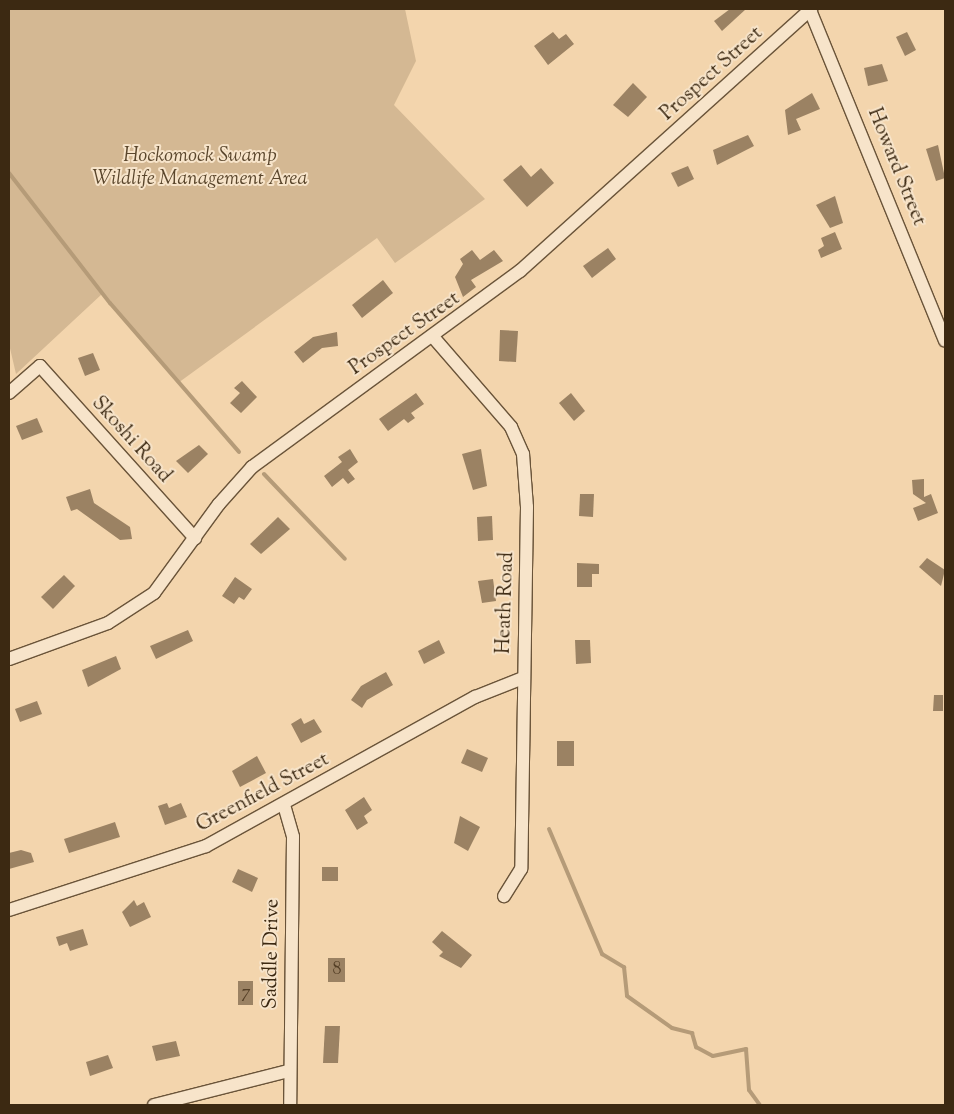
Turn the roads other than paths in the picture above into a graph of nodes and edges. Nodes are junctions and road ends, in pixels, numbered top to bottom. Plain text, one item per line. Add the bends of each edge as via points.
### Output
1 (811, 9) edge
2 (434, 338) junction
3 (945, 340) edge
4 (9, 393) edge
5 (195, 538) junction
6 (9, 659) edge
7 (522, 678) junction
8 (284, 805) junction
9 (504, 896) dead end
10 (9, 910) edge
11 (288, 1071) junction
12 (154, 1105) edge
13 (290, 1105) edge

1 - 2 street, Prospect Street via 520,271
1 - 3 street, Howard Street
2 - 5 street, Prospect Street via 252,467
2 - 7 street, Heath Road via 511,428 523,454 527,507
4 - 5 street, Skoshi Road via 40,366
5 - 6 street, Prospect Street via 154,593 124,615
7 - 8 street, Greenfield Street via 474,697
7 - 9 street, Heath Road via 521,870
8 - 10 street, Greenfield Street via 206,846
8 - 11 street, Saddle Drive via 293,837
11 - 12 street
11 - 13 street, Saddle Drive

